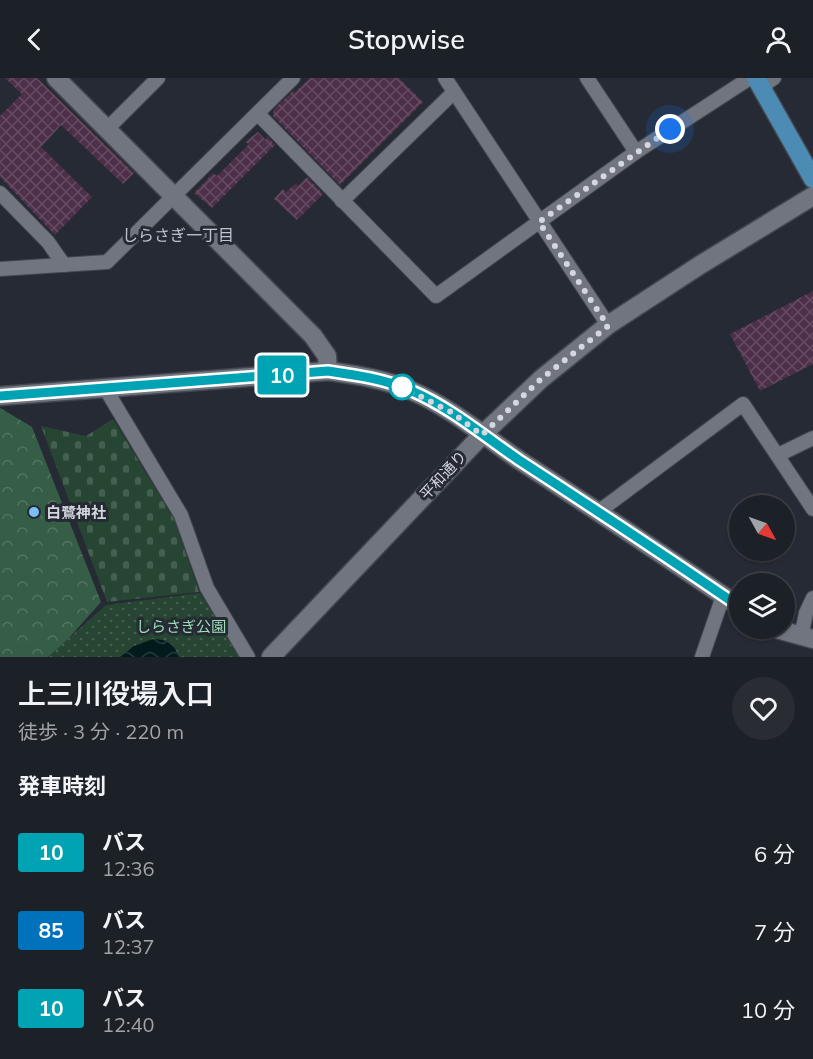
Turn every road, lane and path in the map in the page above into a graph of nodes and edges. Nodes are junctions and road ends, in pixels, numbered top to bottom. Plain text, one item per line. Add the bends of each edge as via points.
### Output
1 (56, 78) edge
2 (158, 78) edge
3 (293, 78) edge
4 (445, 78) edge
5 (587, 78) edge
6 (760, 80) edge
7 (454, 92) junction
8 (258, 114) junction
9 (107, 129) junction
10 (636, 152) junction
11 (813, 179) edge
12 (0, 193) edge
13 (172, 196) junction
14 (813, 196) edge
15 (342, 201) junction
16 (539, 222) junction
17 (64, 265) junction
18 (0, 269) edge
19 (608, 326) junction
20 (328, 371) junction
21 (105, 388) junction
22 (0, 396) edge
23 (482, 435) junction
24 (813, 438) edge
25 (778, 455) junction
26 (813, 509) edge
27 (598, 512) junction
28 (723, 596) junction
29 (813, 598) edge
30 (729, 600) edge
31 (807, 638) edge
32 (248, 657) edge
33 (272, 657) edge
34 (702, 657) edge

1 - 9 street
2 - 9 street
3 - 8 street
4 - 7 street
5 - 10 street
6 - 10 street
6 - 11 main road
7 - 15 street
7 - 16 street
8 - 13 street
8 - 15 street
9 - 13 street
10 - 16 street
12 - 17 street via 48,242
13 - 17 street via 107,262
13 - 20 street via 314,336 327,356
14 - 19 street, 平和通り
15 - 16 street via 436,296
16 - 19 street
17 - 18 street
19 - 23 street, 平和通り via 541,379
20 - 21 street
20 - 23 street via 364,376 409,390 451,412
21 - 22 street
21 - 32 street via 181,515 207,588
23 - 27 street
23 - 33 street, 平和通り
24 - 25 street
25 - 26 street
25 - 27 street via 743,404
27 - 28 street
28 - 30 street
28 - 34 street
29 - 31 street via 806,613

